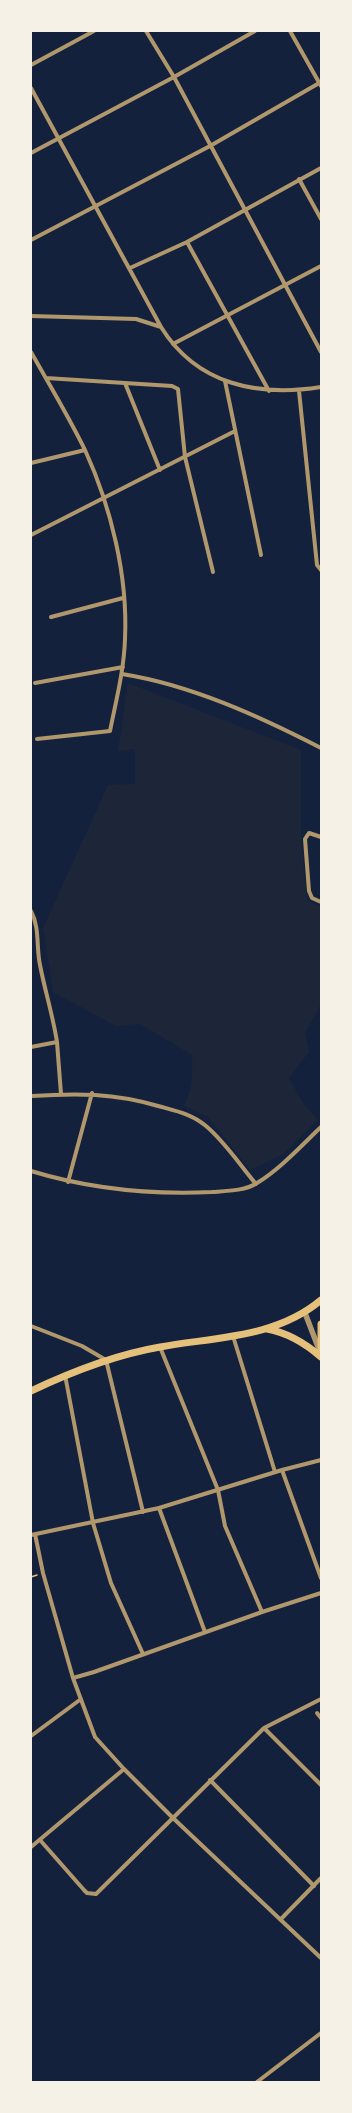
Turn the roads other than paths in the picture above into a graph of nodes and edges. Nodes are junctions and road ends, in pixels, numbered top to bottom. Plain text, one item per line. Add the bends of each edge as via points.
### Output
1 (94, 31) edge
2 (146, 31) edge
3 (255, 31) edge
4 (290, 31) edge
5 (31, 65) edge
6 (174, 77) junction
7 (320, 83) edge
8 (31, 88) edge
9 (59, 138) junction
10 (210, 146) junction
11 (31, 153) edge
12 (321, 168) edge
13 (299, 180) junction
14 (96, 205) junction
15 (244, 210) junction
16 (321, 219) edge
17 (31, 240) edge
18 (187, 242) junction
19 (321, 266) edge
20 (130, 268) junction
21 (285, 286) junction
22 (31, 316) edge
23 (228, 316) junction
24 (161, 327) junction
25 (173, 344) junction
26 (31, 352) edge
27 (321, 352) edge
28 (46, 378) junction
29 (224, 381) junction
30 (125, 383) junction
31 (321, 387) edge
32 (300, 390) junction
33 (269, 391) junction
34 (234, 431) junction
35 (85, 450) junction
36 (185, 457) junction
37 (31, 463) edge
38 (160, 470) junction
39 (103, 497) junction
40 (31, 535) edge
41 (261, 555) dead end
42 (321, 570) edge
43 (212, 572) dead end
44 (124, 598) junction
45 (51, 617) dead end
46 (123, 667) junction
47 (122, 674) junction
48 (34, 683) dead end
49 (37, 739) dead end
50 (321, 748) edge
51 (321, 837) edge
52 (321, 902) edge
53 (31, 911) edge
54 (56, 1042) junction
55 (31, 1047) edge
56 (92, 1093) junction
57 (61, 1094) junction
58 (31, 1096) edge
59 (321, 1127) edge
60 (31, 1171) edge
61 (68, 1182) junction
62 (256, 1184) junction
63 (321, 1300) edge
64 (305, 1313) junction
65 (321, 1324) edge
66 (31, 1326) edge
67 (265, 1329) junction
68 (233, 1336) junction
69 (160, 1347) junction
70 (321, 1348) edge
71 (321, 1355) edge
72 (106, 1360) junction
73 (65, 1375) junction
74 (31, 1391) edge
75 (321, 1460) edge
76 (282, 1470) junction
77 (275, 1472) junction
78 (218, 1490) junction
79 (159, 1508) junction
80 (144, 1512) junction
81 (93, 1523) junction
82 (33, 1535) edge
83 (321, 1578) edge
84 (321, 1593) edge
85 (262, 1612) junction
86 (205, 1632) junction
87 (143, 1654) junction
88 (73, 1678) junction
89 (81, 1699) junction
90 (321, 1699) edge
91 (317, 1713) dead end
92 (321, 1718) edge
93 (264, 1728) junction
94 (31, 1736) edge
95 (124, 1769) junction
96 (210, 1780) junction
97 (321, 1785) edge
98 (173, 1818) junction
99 (40, 1840) junction
100 (31, 1847) edge
101 (321, 1878) edge
102 (314, 1886) junction
103 (281, 1920) junction
104 (321, 1958) edge
105 (321, 2033) edge
106 (257, 2082) edge

1 - 5 street
2 - 6 street
3 - 6 street
4 - 7 street
6 - 9 street
6 - 10 street
7 - 10 street
8 - 9 street
9 - 11 street
9 - 14 street
10 - 14 street
10 - 15 street
12 - 13 street
13 - 15 street
13 - 16 street
14 - 17 street
14 - 20 street
15 - 18 street
15 - 21 street
18 - 20 street
18 - 23 street
19 - 21 street
20 - 24 street
21 - 23 street
21 - 27 street
22 - 24 street via 136,319
23 - 25 street
23 - 33 street
24 - 25 street
25 - 29 street via 204,371
26 - 28 street
28 - 30 street
28 - 35 street
29 - 33 street
29 - 34 street
30 - 36 street via 172,386 178,389
30 - 38 street
31 - 32 street
32 - 33 street
32 - 42 street via 317,565
34 - 36 street
34 - 41 street
35 - 37 street
35 - 39 street
36 - 38 street
36 - 43 street
38 - 39 street
39 - 40 street
39 - 44 street via 118,556
44 - 45 street
44 - 46 street via 126,637
46 - 47 street
46 - 48 street
47 - 49 street via 110,731
47 - 50 street via 159,681 234,707
51 - 52 street via 309,832 305,838 309,891 312,898
53 - 54 street via 36,921 40,964
54 - 55 street
54 - 57 street
56 - 57 street
56 - 61 street
56 - 62 street via 175,1109 193,1117 216,1136
57 - 58 street
59 - 62 street
60 - 61 street
61 - 62 street via 132,1191 179,1193 232,1190
63 - 64 main road
64 - 67 main road
64 - 71 street
65 - 70 main road
66 - 72 street via 82,1346
67 - 68 main road
67 - 71 main road via 293,1337
68 - 69 main road
68 - 77 street
69 - 72 main road
69 - 78 street
72 - 73 main road
72 - 80 street
73 - 74 main road
73 - 81 street
75 - 76 street
76 - 77 street
76 - 83 street
77 - 78 street
78 - 79 street
78 - 85 street via 225,1526
79 - 80 street
79 - 86 street
80 - 81 street
81 - 82 street
81 - 87 street via 111,1583
82 - 88 street
84 - 85 street
85 - 86 street
86 - 87 street
87 - 88 street
88 - 89 street
89 - 94 street
89 - 95 street via 95,1737
90 - 93 street
91 - 92 street
93 - 96 street
93 - 97 street
95 - 98 street
95 - 99 street
96 - 98 street
96 - 102 street
98 - 99 street via 96,1894 87,1893
98 - 103 street
99 - 100 street
101 - 102 street
102 - 103 street
103 - 104 street
105 - 106 street

